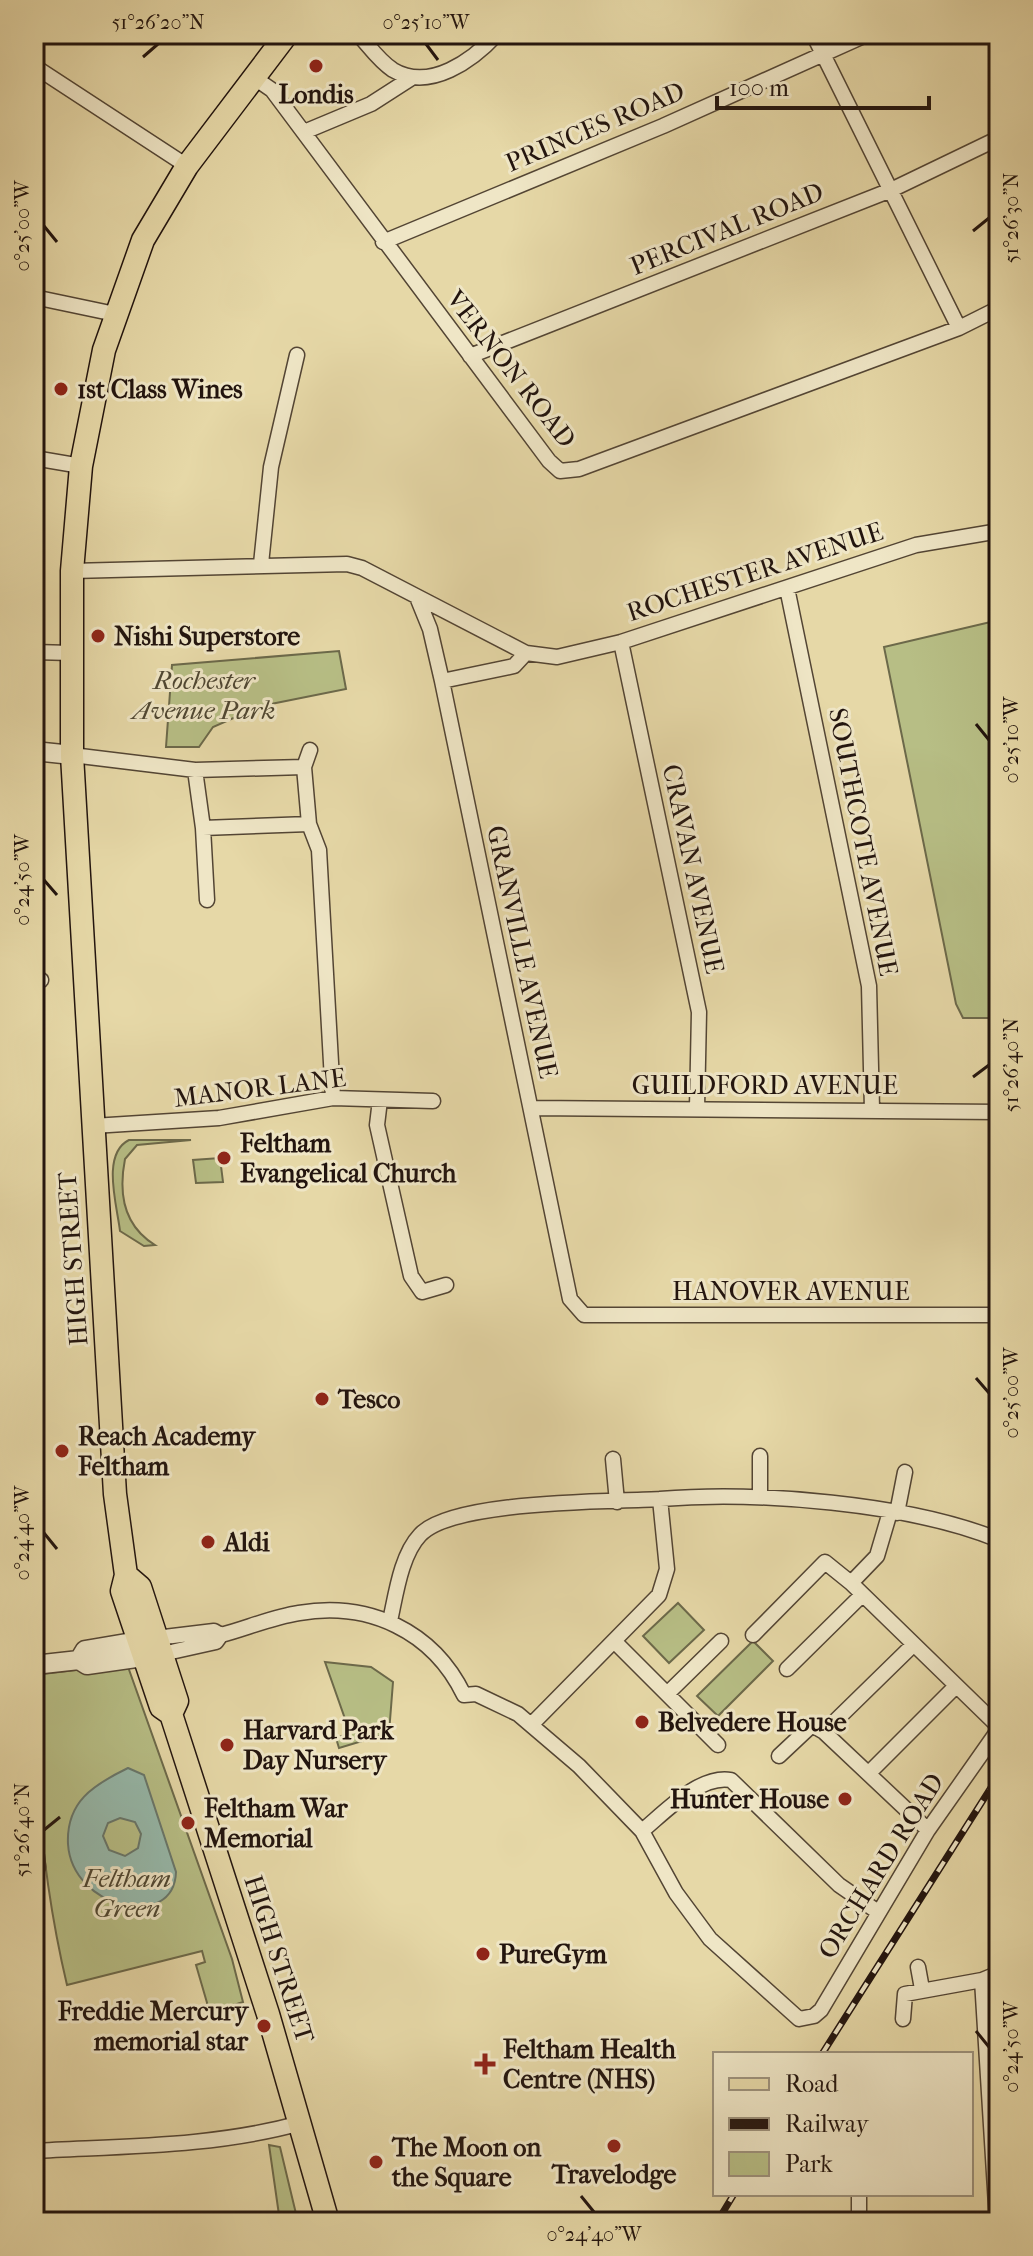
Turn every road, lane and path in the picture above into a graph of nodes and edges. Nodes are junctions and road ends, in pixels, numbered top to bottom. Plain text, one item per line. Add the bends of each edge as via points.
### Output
1 (287, 34) edge
2 (358, 34) edge
3 (497, 34) edge
4 (813, 34) edge
5 (868, 34) edge
6 (824, 55) junction
7 (34, 66) edge
8 (413, 77) junction
9 (256, 79) junction
10 (304, 132) junction
11 (999, 138) edge
12 (187, 166) junction
13 (891, 190) junction
14 (383, 242) junction
15 (34, 297) edge
16 (999, 308) edge
17 (115, 314) junction
18 (959, 328) junction
19 (297, 355) dead end
20 (470, 356) junction
21 (34, 458) edge
22 (81, 466) junction
23 (999, 531) edge
24 (261, 564) junction
25 (72, 571) junction
26 (787, 588) junction
27 (417, 597) junction
28 (621, 642) junction
29 (34, 652) edge
30 (71, 653) junction
31 (526, 653) junction
32 (442, 681) junction
33 (310, 750) dead end
34 (34, 751) edge
35 (72, 755) junction
36 (304, 767) junction
37 (195, 770) junction
38 (309, 824) junction
39 (203, 828) junction
40 (207, 900) dead end
41 (333, 1098) junction
42 (380, 1100) junction
43 (433, 1101) dead end
44 (531, 1108) junction
45 (697, 1108) junction
46 (872, 1109) junction
47 (999, 1112) edge
48 (93, 1126) junction
49 (446, 1285) dead end
50 (584, 1315) joint
51 (999, 1315) edge
52 (760, 1456) dead end
53 (613, 1459) dead end
54 (905, 1472) dead end
55 (760, 1496) junction
56 (660, 1499) junction
57 (617, 1502) junction
58 (893, 1513) junction
59 (999, 1540) edge
60 (851, 1583) junction
61 (862, 1595) junction
62 (390, 1621) junction
63 (753, 1635) dead end
64 (614, 1641) junction
65 (721, 1641) dead end
66 (913, 1645) junction
67 (149, 1648) junction
68 (34, 1665) edge
69 (787, 1669) dead end
70 (956, 1686) junction
71 (667, 1694) junction
72 (532, 1724) junction
73 (999, 1728) edge
74 (824, 1732) junction
75 (718, 1745) dead end
76 (779, 1756) dead end
77 (869, 1773) junction
78 (928, 1830) junction
79 (642, 1831) junction
80 (34, 1832) edge
81 (38, 1867) dead end
82 (878, 1912) junction
83 (918, 1967) dead end
84 (999, 1973) edge
85 (982, 1980) junction
86 (922, 1989) junction
87 (903, 2019) dead end
88 (301, 2123) junction
89 (34, 2151) edge
90 (859, 2196) edge
91 (998, 2219) edge
92 (328, 2222) edge
93 (859, 2222) edge

1 - 9 main road, HIGH STREET
2 - 8 street via 385,64
3 - 8 street via 464,63
4 - 6 street
5 - 6 street, PRINCES ROAD
6 - 13 street
6 - 14 street, PRINCES ROAD
7 - 12 street
8 - 10 street via 371,104
9 - 10 street, VERNON ROAD via 272,90
9 - 12 main road, HIGH STREET
10 - 14 street, VERNON ROAD
11 - 13 street, PERCIVAL ROAD
12 - 17 main road, HIGH STREET via 143,240
13 - 18 street
13 - 20 street, PERCIVAL ROAD
14 - 20 street, VERNON ROAD
15 - 17 street
16 - 18 street, VERNON ROAD
17 - 22 main road, HIGH STREET
18 - 20 street, VERNON ROAD via 579,469 560,471
19 - 24 street via 271,467
21 - 22 street
22 - 25 main road, HIGH STREET
23 - 26 street, ROCHESTER AVENUE via 916,545
24 - 25 street, ROCHESTER AVENUE
24 - 27 street, ROCHESTER AVENUE via 347,564
25 - 30 main road, HIGH STREET
26 - 28 street, ROCHESTER AVENUE
26 - 46 street, SOUTHCOTE AVENUE via 869,986
27 - 31 street, ROCHESTER AVENUE
27 - 32 street, GRANVILLE AVENUE
28 - 31 street, ROCHESTER AVENUE via 557,657
28 - 45 street, CRAVAN AVENUE via 699,1012
29 - 30 street
30 - 35 main road, HIGH STREET
31 - 32 street via 514,666
32 - 44 street, GRANVILLE AVENUE
33 - 36 street
34 - 35 street
35 - 37 street
35 - 48 main road, HIGH STREET
36 - 37 street
36 - 38 street
37 - 39 street
38 - 39 street
38 - 41 street via 319,850
39 - 40 street
41 - 42 street, MANOR LANE
41 - 48 street, MANOR LANE via 219,1118
42 - 43 street, MANOR LANE
42 - 49 street via 377,1125 411,1276 422,1292
44 - 45 street, GUILDFORD AVENUE
44 - 50 street, GRANVILLE AVENUE via 570,1299
45 - 46 street, GUILDFORD AVENUE
46 - 47 street, GUILDFORD AVENUE
48 - 67 main road, HIGH STREET via 116,1501 126,1575 140,1587
50 - 51 street, HANOVER AVENUE
52 - 55 street
53 - 57 street
54 - 58 street
55 - 56 street
55 - 58 street
56 - 57 street
56 - 64 street via 666,1579 652,1603
57 - 62 street via 544,1504 445,1520 423,1531 408,1550
58 - 59 street
58 - 60 street via 877,1556
60 - 61 street
60 - 63 street via 825,1562
61 - 66 street
61 - 69 street
62 - 67 street via 314,1611 221,1635 216,1642
62 - 72 street via 439,1654 464,1695 486,1699
64 - 71 street
64 - 72 street
65 - 71 street
66 - 70 street
66 - 74 street
67 - 68 street via 87,1665 79,1660
67 - 88 main road, HIGH STREET via 177,1701 171,1714
70 - 73 street
70 - 77 street
71 - 75 street
72 - 79 street
73 - 78 street, ORCHARD ROAD
74 - 76 street via 812,1725
74 - 77 street
77 - 78 street
78 - 82 street, ORCHARD ROAD
79 - 82 street via 712,1780 731,1780 839,1885
79 - 82 street, ORCHARD ROAD via 676,1893 710,1939 799,2019 821,2010
80 - 81 street
83 - 86 street
84 - 85 street
85 - 86 street
85 - 91 street
86 - 87 street via 905,1994
88 - 89 street via 201,2143
88 - 92 main road, HIGH STREET
90 - 93 street

